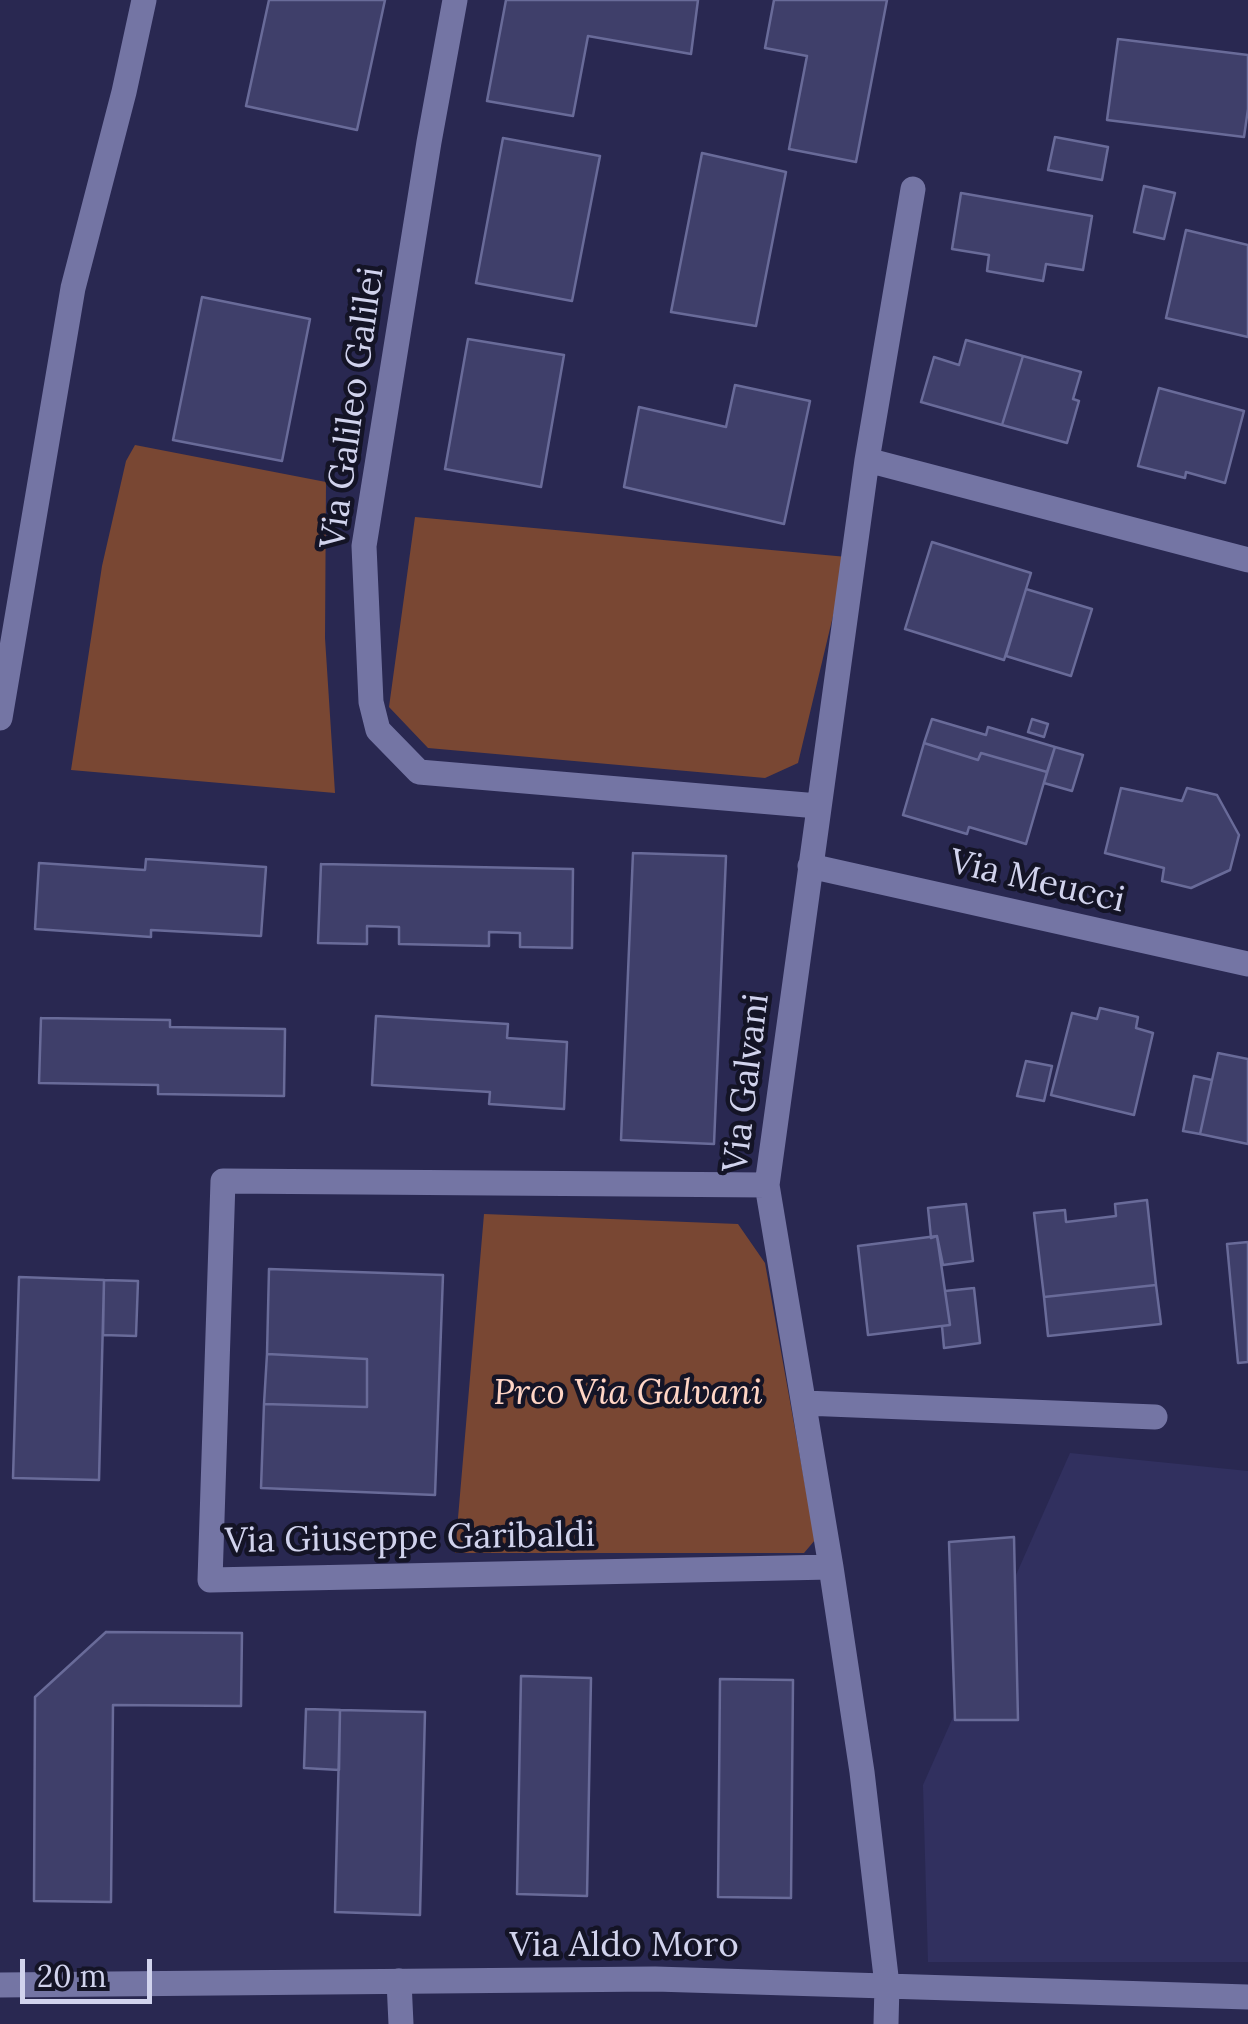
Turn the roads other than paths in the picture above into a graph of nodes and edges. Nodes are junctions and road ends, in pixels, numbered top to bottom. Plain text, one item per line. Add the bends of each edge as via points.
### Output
1 (144, 0) edge
2 (455, 0) edge
3 (913, 188) dead end
4 (866, 460) junction
5 (1248, 560) edge
6 (0, 718) edge
7 (818, 806) junction
8 (810, 866) junction
9 (1248, 964) edge
10 (767, 1185) junction
11 (804, 1403) junction
12 (1154, 1416) dead end
13 (831, 1567) junction
14 (399, 1981) junction
15 (0, 1985) edge
16 (886, 1986) junction
17 (1248, 1997) edge
18 (401, 2024) edge
19 (886, 2024) edge

1 - 6 street via 73,288
2 - 7 street, Via Galileo Galilei via 364,546 378,730 419,772
3 - 4 street, Via Galvani
4 - 5 street
4 - 7 street, Via Galvani
7 - 8 street, Via Galvani
8 - 9 street, Via Meucci
8 - 10 street, Via Galvani
10 - 11 street, Via Galvani
10 - 13 street, Via Giuseppe Garibaldi via 223,1181 210,1580
11 - 12 street
11 - 13 street, Via Galvani
13 - 16 street, Via Galvani
14 - 15 street, Via Aldo Moro
14 - 16 street, Via Aldo Moro
14 - 18 street
16 - 17 street, Via Aldo Moro
16 - 19 street, Via Galvani

